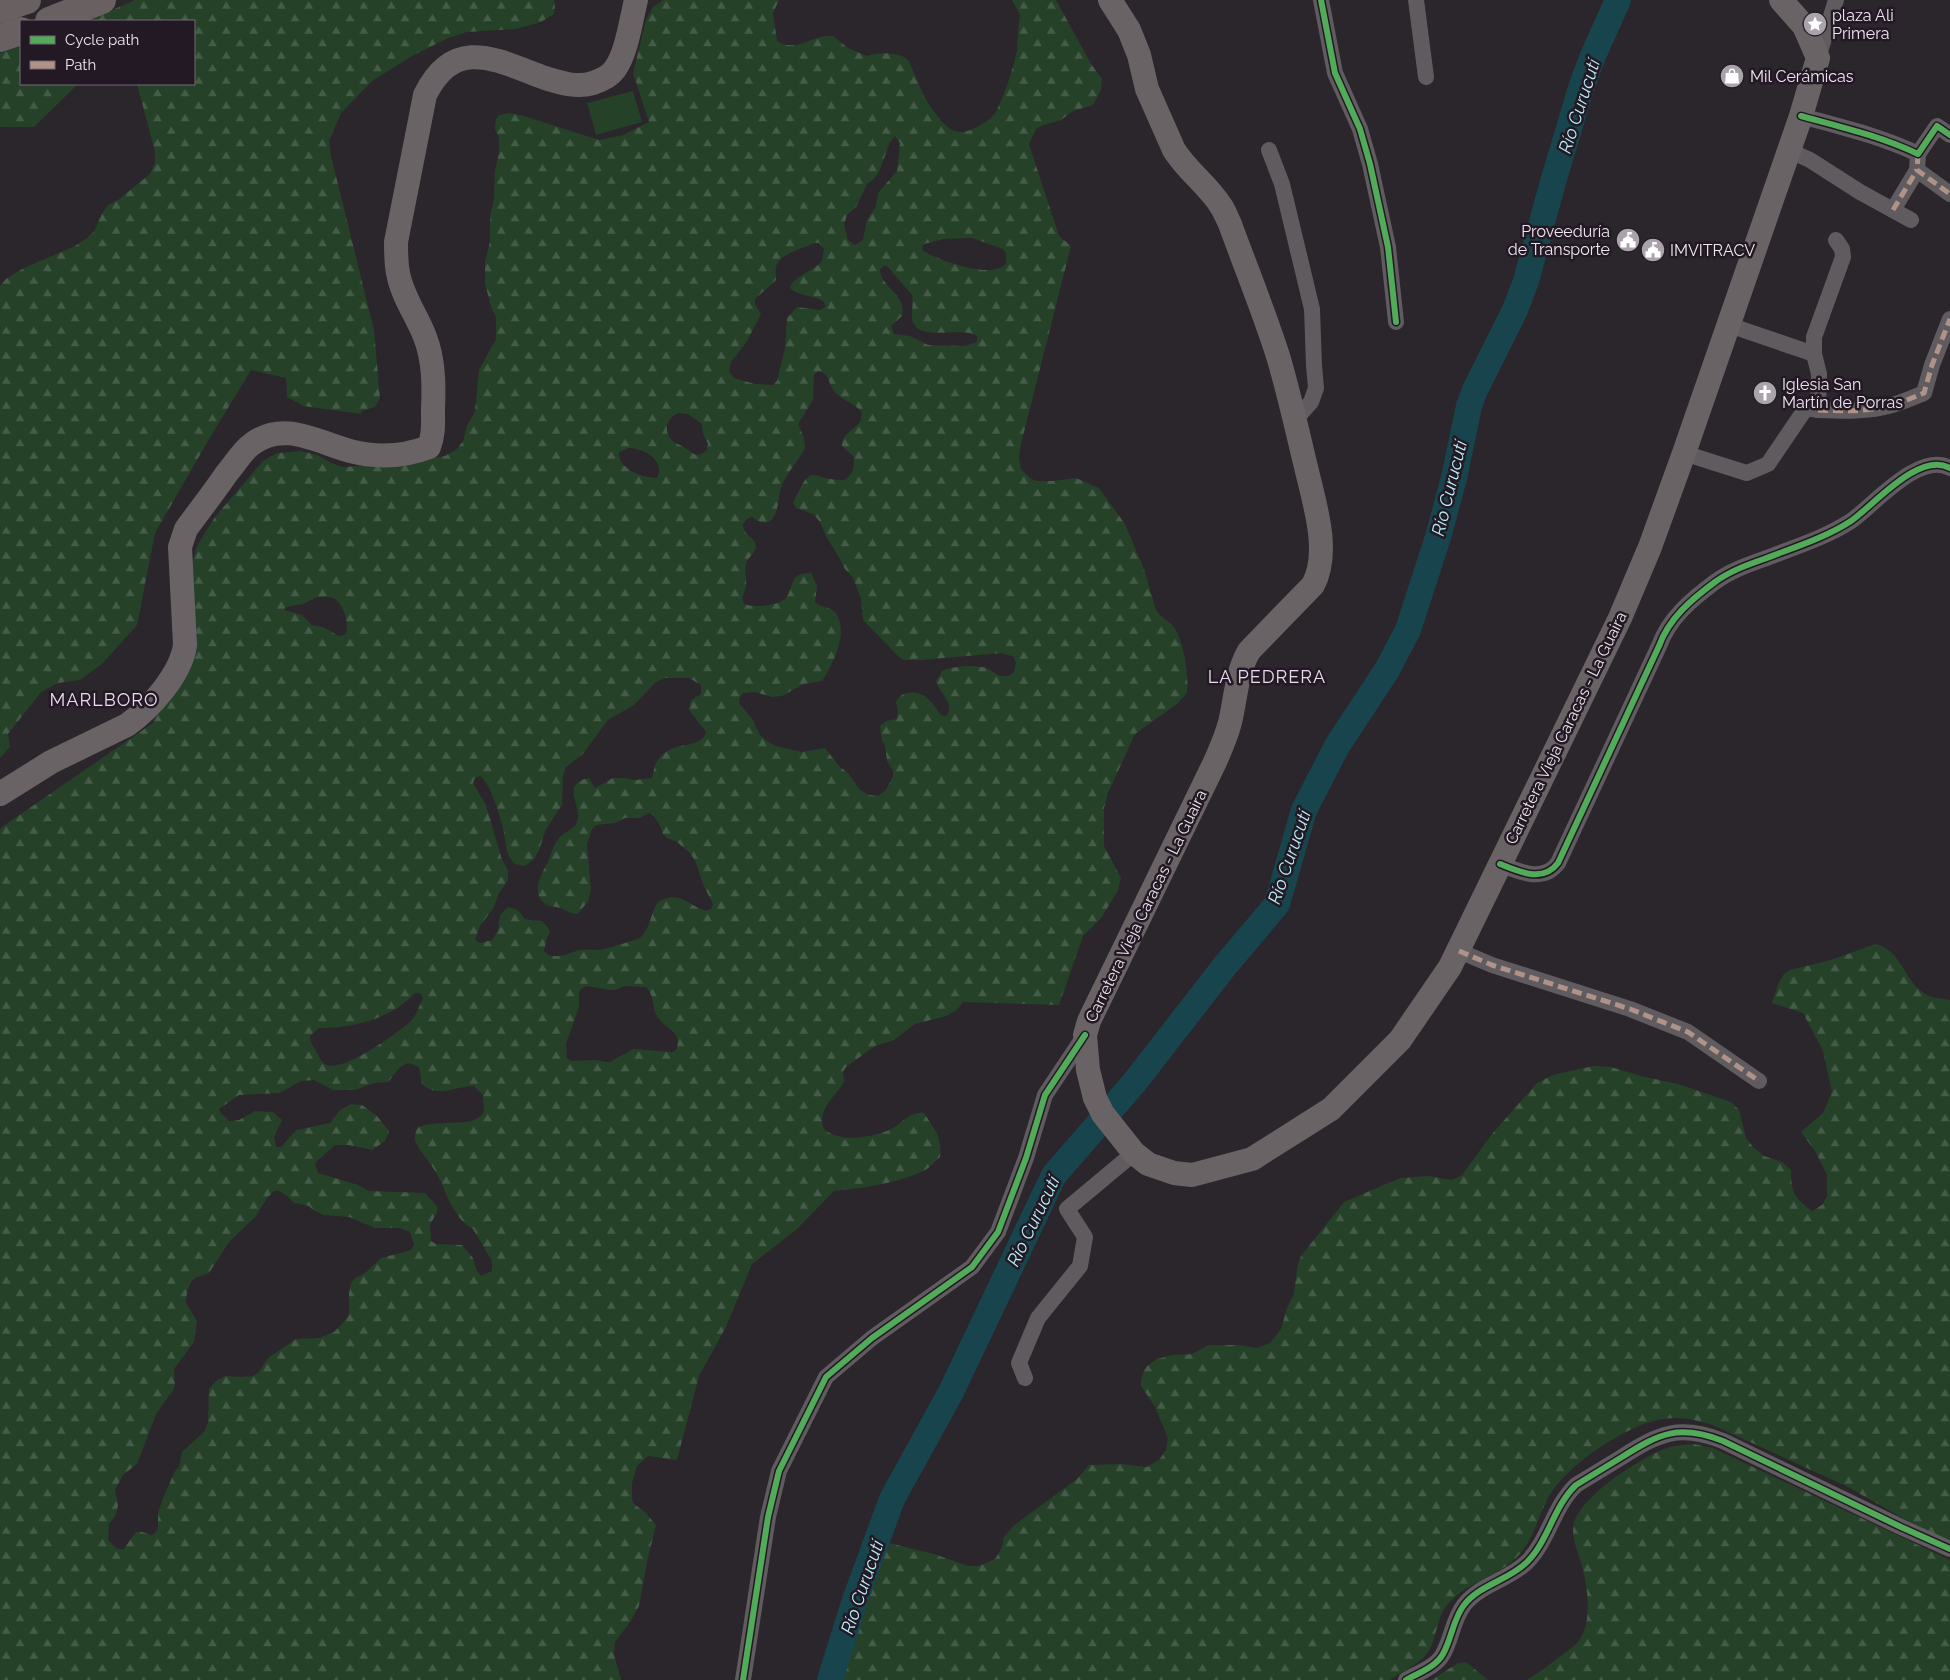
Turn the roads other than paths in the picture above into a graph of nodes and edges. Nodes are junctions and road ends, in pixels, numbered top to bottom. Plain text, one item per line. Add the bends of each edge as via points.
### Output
1 (27, 0) edge
2 (102, 0) edge
3 (636, 0) edge
4 (1110, 0) edge
5 (1321, 0) edge
6 (1416, 0) edge
7 (1781, 0) edge
8 (1836, 0) edge
9 (0, 9) edge
10 (52, 20) edge
11 (20, 31) edge
12 (0, 38) edge
13 (1818, 58) junction
14 (1426, 77) dead end
15 (1801, 116) junction
16 (1950, 135) edge
17 (1269, 150) dead end
18 (1788, 150) junction
19 (1918, 162) junction
20 (1950, 194) edge
21 (1893, 210) junction
22 (1910, 220) dead end
23 (1836, 240) dead end
24 (1950, 319) edge
25 (1396, 322) dead end
26 (1729, 326) junction
27 (1814, 354) junction
28 (1818, 410) junction
29 (1295, 422) junction
30 (1684, 453) junction
31 (1950, 468) edge
32 (0, 794) edge
33 (1500, 864) junction
34 (1459, 951) junction
35 (1085, 1035) junction
36 (1759, 1081) dead end
37 (1134, 1153) junction
38 (1025, 1378) dead end
39 (1950, 1549) edge
40 (743, 1680) edge
41 (1406, 1680) edge

1 - 9 highway
2 - 10 highway
3 - 32 main road via 622,56 612,73 601,80 574,86 481,56 461,59 447,66 433,80 425,95 396,242 396,259 398,275 432,360 434,435 429,447 412,454 368,454 295,432 270,435 251,444 182,538 185,645 184,656 174,675 138,717 127,725 51,762
4 - 29 main road, Carretera Vieja Caracas - La Guaira via 1129,30 1147,89 1174,150 1217,201 1230,224 1277,355
5 - 25 street via 1335,73 1360,129 1370,164 1388,247
6 - 14 street
7 - 13 main road via 1804,26
8 - 13 street
11 - 12 highway
13 - 15 main road, Carretera Vieja Caracas - La Guaira
15 - 18 main road, Carretera Vieja Caracas - La Guaira
15 - 19 street via 1892,142
16 - 19 street via 1937,126
17 - 29 street via 1282,184 1312,308 1316,388 1311,402
18 - 21 street
18 - 26 main road, Carretera Vieja Caracas - La Guaira
19 - 20 street
19 - 21 street
21 - 22 street
23 - 27 street via 1843,257 1814,337
24 - 28 street via 1924,393 1871,410
26 - 27 street
26 - 30 main road, Carretera Vieja Caracas - La Guaira
27 - 28 street via 1819,374
28 - 30 street via 1806,408 1768,464 1747,473
29 - 35 main road, Carretera Vieja Caracas - La Guaira via 1319,530 1319,574 1313,585 1243,662 1231,719 1215,762
30 - 33 main road, Carretera Vieja Caracas - La Guaira via 1620,618
31 - 33 street via 1932,465 1911,472 1851,520 1740,568 1717,581 1680,611 1664,634 1554,869 1540,875
33 - 34 main road, Carretera Vieja Caracas - La Guaira
34 - 36 street via 1688,1032
34 - 37 main road, Carretera Vieja Caracas - La Guaira via 1400,1040 1331,1109 1252,1159 1192,1174 1161,1170
35 - 37 main road, Carretera Vieja Caracas - La Guaira via 1088,1070 1098,1106
35 - 40 street via 1044,1095 1026,1158 998,1232 972,1267 872,1338 826,1377 779,1471 768,1518
37 - 38 street via 1068,1209 1085,1238 1080,1266 1038,1318 1019,1363
39 - 41 street via 1723,1441 1696,1433 1667,1434 1651,1439 1576,1485 1559,1505 1536,1551 1514,1573 1465,1603 1443,1655

